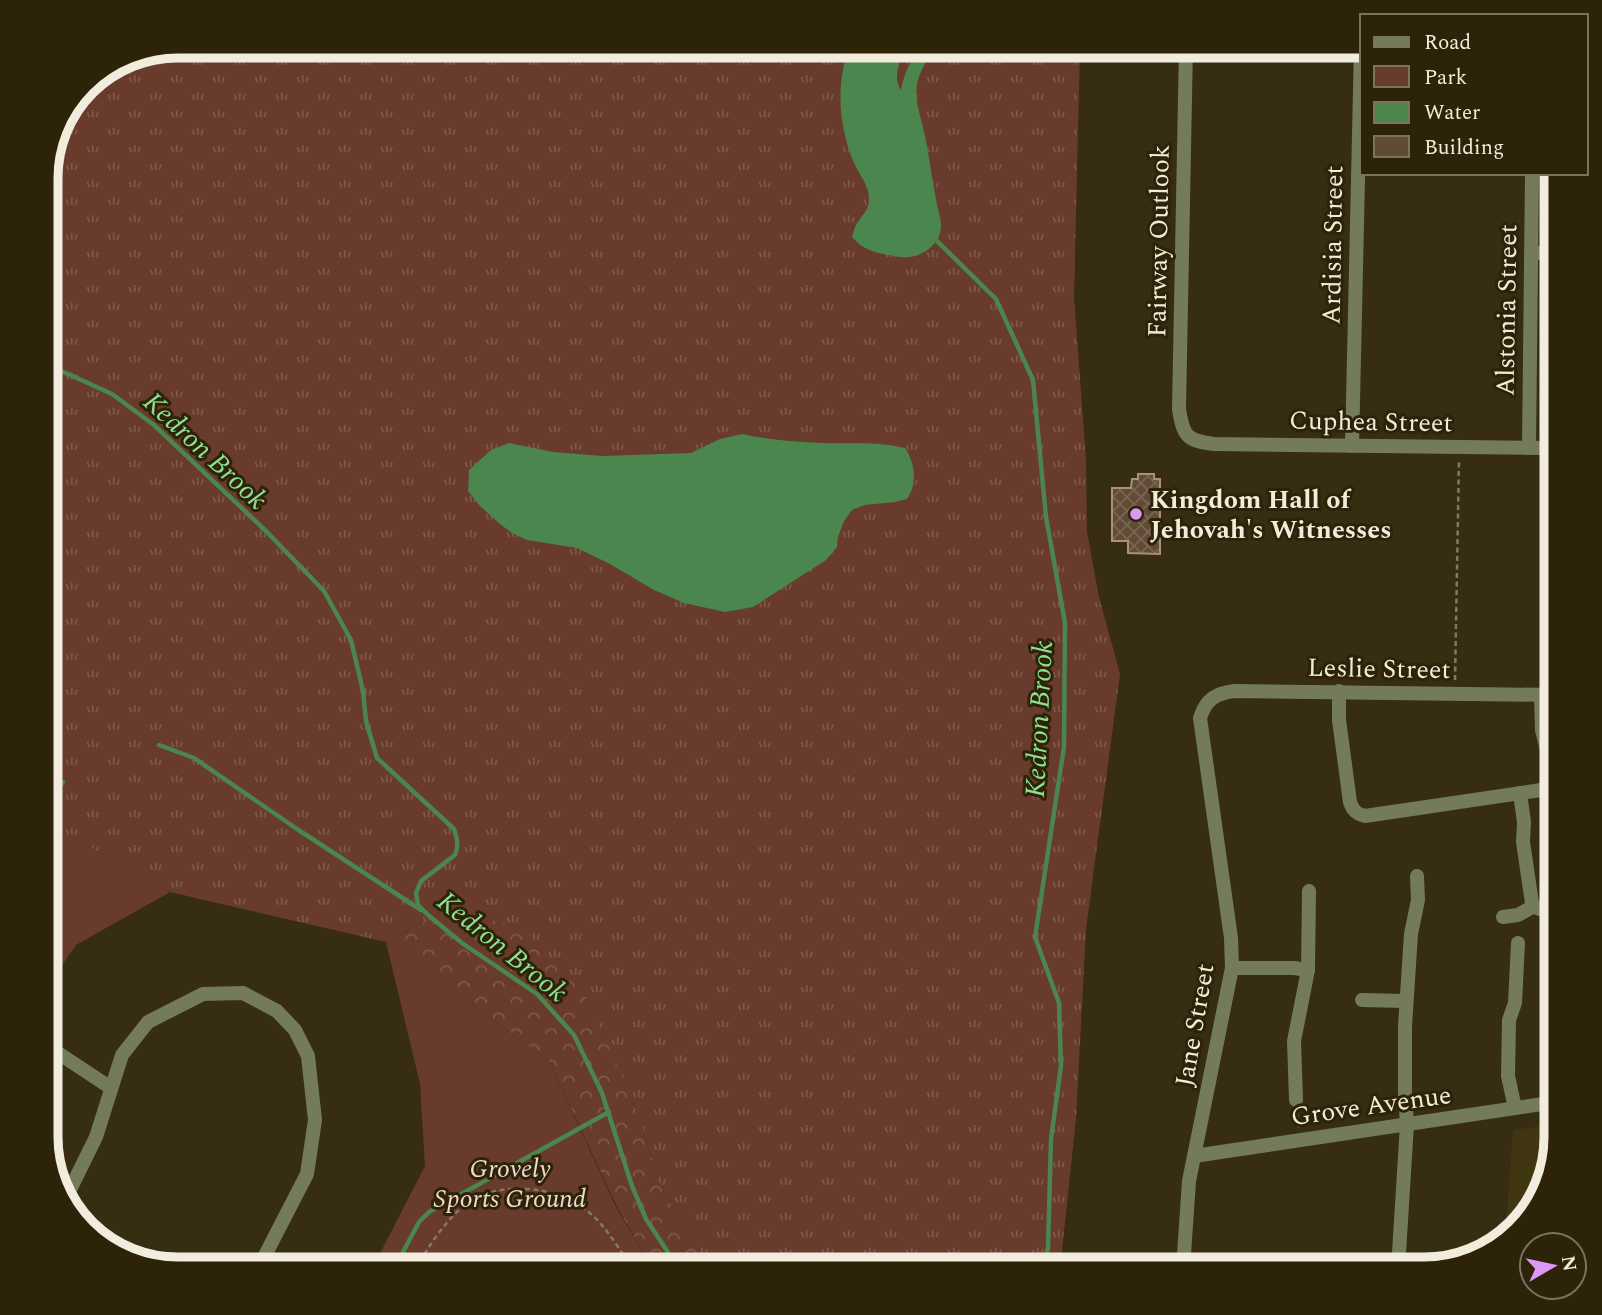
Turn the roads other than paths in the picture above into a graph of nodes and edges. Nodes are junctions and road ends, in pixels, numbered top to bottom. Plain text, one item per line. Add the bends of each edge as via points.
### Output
1 (1186, 58) edge
2 (1360, 90) edge
3 (1532, 175) edge
4 (1531, 253) junction
5 (1544, 253) edge
6 (1186, 436) joint
7 (1352, 446) junction
8 (1529, 448) junction
9 (1544, 448) edge
10 (1339, 691) junction
11 (1541, 695) joint
12 (1204, 706) joint
13 (1544, 738) edge
14 (1544, 788) edge
15 (1520, 793) junction
16 (1417, 876) dead end
17 (1309, 891) dead end
18 (1534, 906) junction
19 (1544, 910) edge
20 (1503, 917) dead end
21 (1518, 943) dead end
22 (1232, 968) junction
23 (1308, 970) junction
24 (1362, 1000) dead end
25 (1406, 1001) junction
26 (58, 1053) edge
27 (111, 1088) junction
28 (1296, 1100) road end
29 (1544, 1104) edge
30 (1515, 1108) junction
31 (1407, 1125) junction
32 (1194, 1156) junction
33 (70, 1190) edge
34 (264, 1257) edge
35 (1184, 1257) edge
36 (1399, 1257) edge

1 - 6 street, Fairway Outlook via 1179,410
2 - 7 street, Ardisia Street
3 - 4 street, Alstonia Street
4 - 5 street
4 - 8 street, Alstonia Street
6 - 7 street, Cuphea Street via 1214,444
7 - 8 street, Cuphea Street
8 - 9 street, Cuphea Street
10 - 11 street, Leslie Street
10 - 12 street, Leslie Street via 1223,692
10 - 15 street via 1350,802 1358,814
11 - 13 street
12 - 22 street, Jane Street via 1200,718
14 - 15 street
15 - 18 street
16 - 25 street
17 - 23 street
18 - 19 street
18 - 20 street
21 - 30 street via 1515,1003 1509,1020 1508,1076
22 - 23 street
22 - 32 street, Jane Street
23 - 28 street via 1294,1041
24 - 25 street
25 - 31 street
26 - 27 street
27 - 33 street via 96,1137
27 - 34 street via 122,1055 148,1022 203,994 243,993 277,1011 295,1030 308,1056 316,1119 307,1174
29 - 30 street, Grove Avenue
30 - 31 street, Grove Avenue
31 - 32 street, Grove Avenue
31 - 36 street
32 - 35 street, Jane Street

